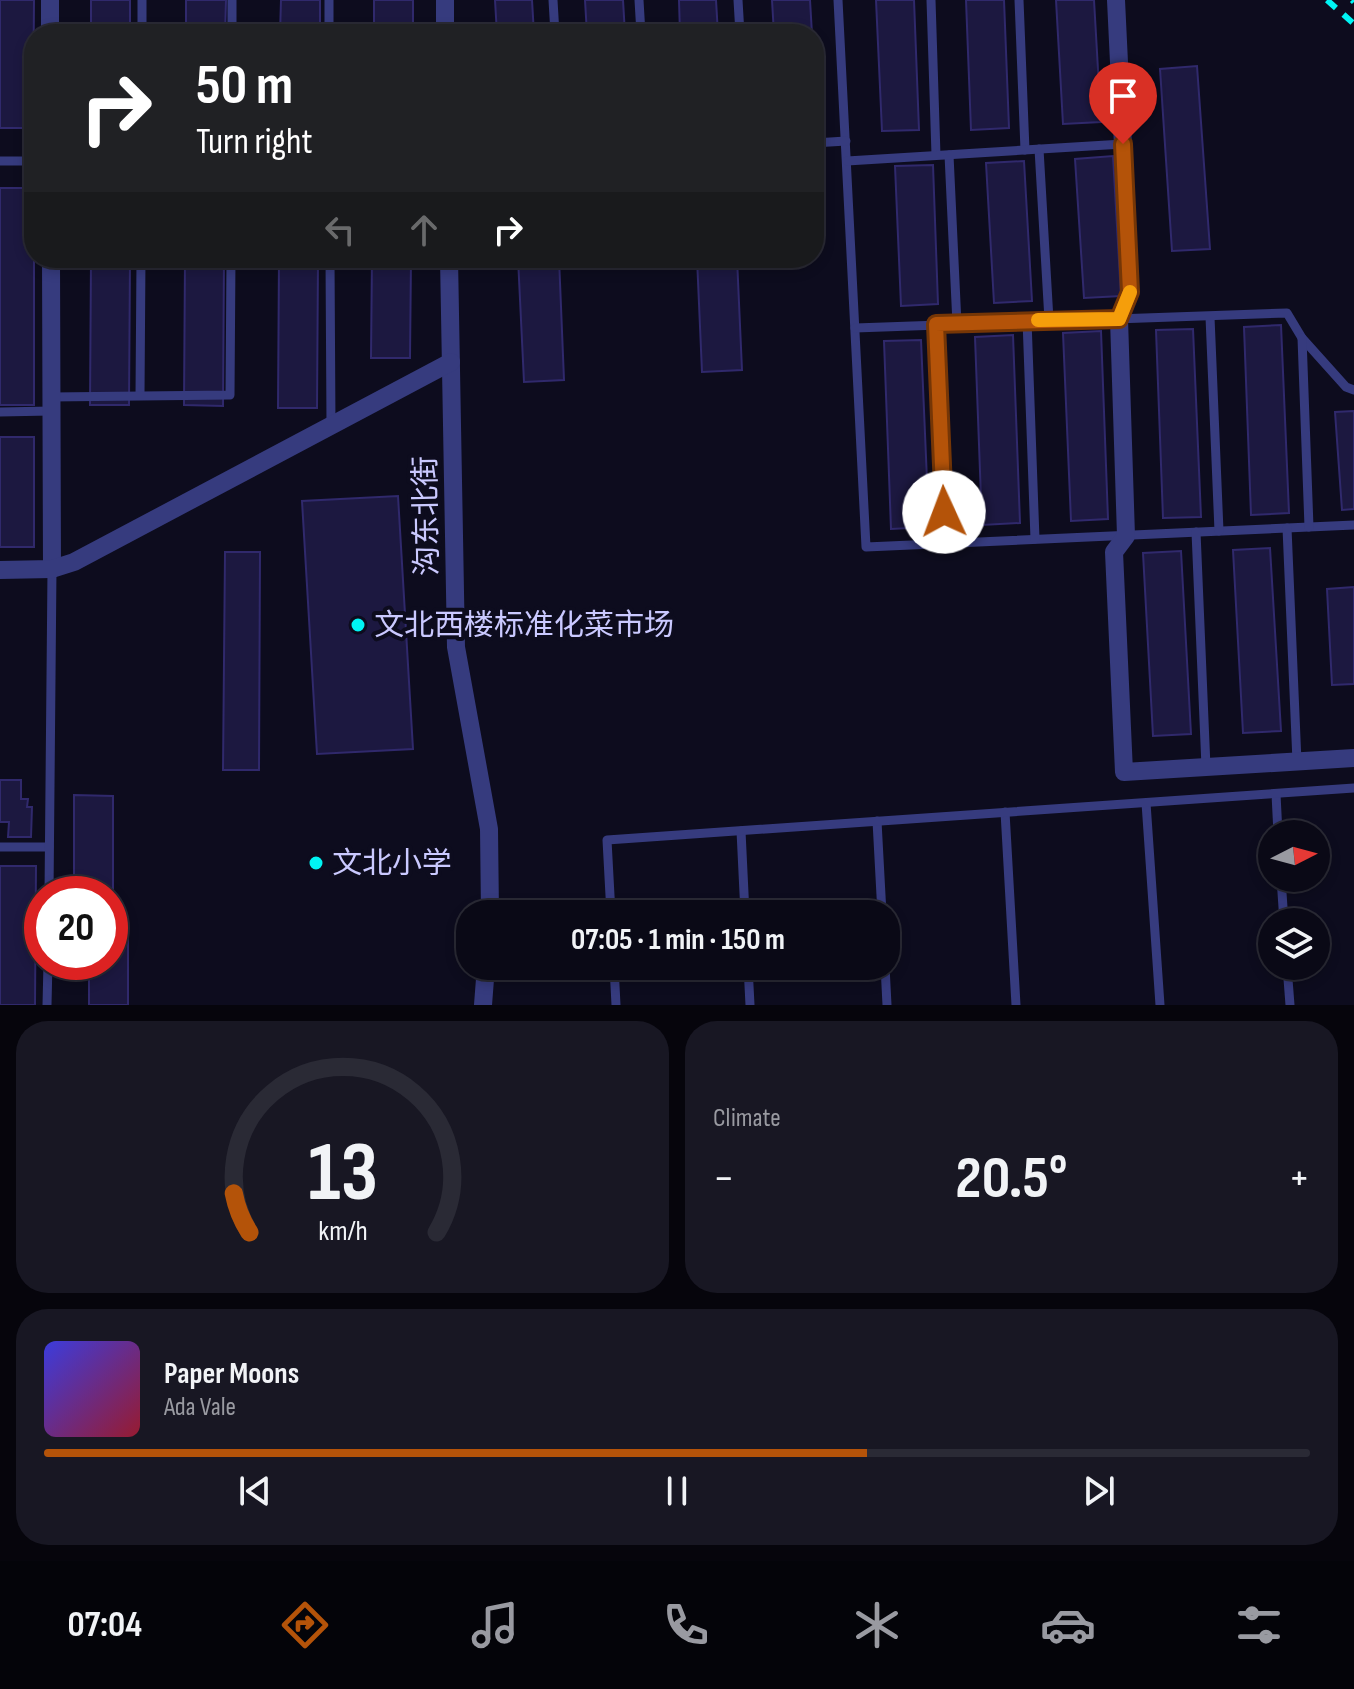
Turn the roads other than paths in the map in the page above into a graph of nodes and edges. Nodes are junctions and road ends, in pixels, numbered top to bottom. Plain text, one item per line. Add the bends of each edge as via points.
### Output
1 (50, 0) edge
2 (142, 0) edge
3 (232, 0) edge
4 (329, 0) edge
5 (445, 0) edge
6 (553, 0) edge
7 (639, 0) edge
8 (738, 0) edge
9 (838, 0) edge
10 (931, 0) edge
11 (1019, 0) edge
12 (1116, 0) edge
13 (50, 24) edge
14 (142, 24) edge
15 (232, 24) edge
16 (329, 24) edge
17 (445, 24) edge
18 (554, 24) edge
19 (640, 24) edge
20 (739, 24) edge
21 (846, 141) junction
22 (824, 142) edge
23 (1123, 144) junction
24 (1039, 149) junction
25 (1025, 150) junction
26 (936, 155) junction
27 (949, 155) junction
28 (0, 161) edge
29 (24, 161) edge
30 (847, 161) junction
31 (51, 268) edge
32 (141, 268) edge
33 (231, 268) edge
34 (330, 268) edge
35 (449, 268) edge
36 (1210, 317) junction
37 (1119, 319) junction
38 (1027, 320) junction
39 (1049, 320) junction
40 (936, 324) junction
41 (957, 324) junction
42 (855, 328) junction
43 (1302, 338) junction
44 (451, 362) junction
45 (1354, 390) edge
46 (140, 395) junction
47 (51, 404) junction
48 (0, 412) edge
49 (331, 426) junction
50 (1354, 525) edge
51 (1309, 527) junction
52 (1287, 528) junction
53 (1219, 531) junction
54 (1196, 532) junction
55 (1126, 536) junction
56 (1035, 539) junction
57 (945, 544) junction
58 (52, 569) junction
59 (0, 570) edge
60 (1354, 758) edge
61 (1297, 762) junction
62 (1206, 767) junction
63 (1354, 788) edge
64 (1276, 794) junction
65 (1146, 803) junction
66 (1005, 812) junction
67 (1277, 820) edge
68 (877, 821) junction
69 (741, 831) junction
70 (0, 847) edge
71 (49, 847) junction
72 (49, 876) edge
73 (490, 900) edge
74 (610, 900) edge
75 (744, 900) edge
76 (881, 900) edge
77 (48, 980) edge
78 (485, 980) edge
79 (615, 980) edge
80 (749, 980) edge
81 (886, 980) edge
82 (1288, 980) edge
83 (47, 1005) edge
84 (483, 1005) edge
85 (616, 1005) edge
86 (750, 1005) edge
87 (887, 1005) edge
88 (1016, 1005) edge
89 (1160, 1005) edge
90 (1290, 1005) edge

1 - 13 street
2 - 14 lane
3 - 15 lane
4 - 16 lane
5 - 17 street
6 - 18 lane
7 - 19 lane
8 - 20 lane
9 - 21 lane
10 - 26 lane
11 - 25 lane
12 - 23 street
21 - 22 lane
21 - 30 lane
23 - 24 lane
23 - 37 street via 1130,292
24 - 25 lane
24 - 39 lane
25 - 27 lane
26 - 27 lane
26 - 30 lane
27 - 41 lane
28 - 29 lane
30 - 42 lane
31 - 47 street
32 - 46 lane
33 - 46 lane via 230,395
34 - 49 lane
35 - 44 street, 沟东北街
36 - 37 lane
36 - 43 lane via 1287,313
36 - 53 lane
37 - 39 lane
37 - 55 street
38 - 39 lane
38 - 41 lane
38 - 56 lane
40 - 41 lane
40 - 42 lane
40 - 57 lane
42 - 57 lane via 866,547
43 - 45 lane
43 - 51 lane
44 - 49 street
44 - 73 street, 沟东北街 via 456,647 489,829
46 - 47 lane
47 - 48 lane
47 - 58 street
49 - 58 street
50 - 51 lane
51 - 52 lane
52 - 53 lane
52 - 61 lane
53 - 54 lane
54 - 55 lane
54 - 62 lane
55 - 56 lane
55 - 62 street via 1114,552 1124,772
56 - 57 lane
58 - 59 street
58 - 71 lane
60 - 61 street
61 - 62 street
63 - 64 lane
64 - 65 lane
64 - 67 lane
65 - 66 lane
65 - 89 lane
66 - 68 lane
66 - 88 lane
68 - 69 lane
68 - 76 lane
69 - 74 lane via 607,840
69 - 75 lane
70 - 71 lane
71 - 72 lane
77 - 83 lane
78 - 84 street
79 - 85 lane
80 - 86 lane
81 - 87 lane
82 - 90 lane

